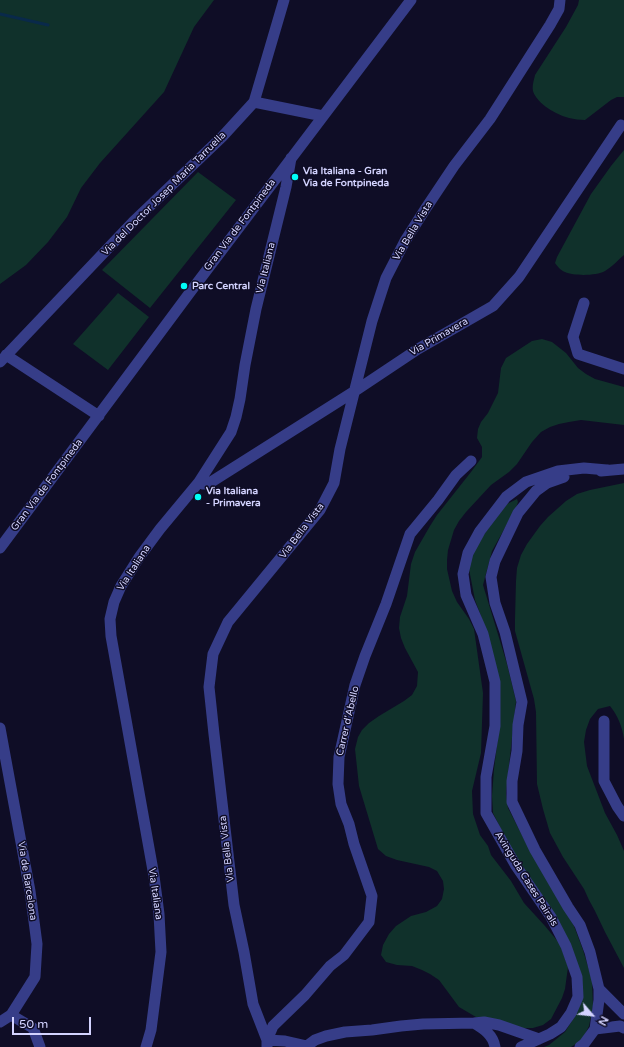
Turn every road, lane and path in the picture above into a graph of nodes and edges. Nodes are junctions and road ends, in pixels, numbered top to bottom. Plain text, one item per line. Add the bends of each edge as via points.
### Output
1 (284, 0) edge
2 (411, 0) edge
3 (560, 0) edge
4 (254, 102) junction
5 (323, 116) junction
6 (621, 126) dead end
7 (291, 158) junction
8 (584, 303) dead end
9 (3, 359) edge
10 (624, 369) edge
11 (355, 391) junction
12 (99, 416) junction
13 (471, 462) dead end
14 (624, 469) edge
15 (607, 470) junction
16 (199, 482) junction
17 (0, 548) edge
18 (604, 721) dead end
19 (0, 728) edge
20 (624, 816) edge
21 (598, 989) junction
22 (624, 1014) edge
23 (11, 1015) junction
24 (0, 1022) edge
25 (474, 1024) junction
26 (624, 1028) edge
27 (595, 1029) junction
28 (151, 1030) junction
29 (539, 1039) junction
30 (267, 1043) edge
31 (307, 1046) edge
32 (40, 1047) edge
33 (146, 1047) edge
34 (153, 1047) edge
35 (495, 1047) edge
36 (521, 1047) edge
37 (580, 1047) edge

1 - 4 street, Via del Doctor Josep Maria Tarruella
2 - 5 street, Gran Via de Fontpineda
3 - 11 street, Via Bella Vista via 559,8 550,25 490,119 454,166 404,242 386,278
4 - 5 street
4 - 9 street, Via del Doctor Josep Maria Tarruella via 222,137 133,222
5 - 7 street, Gran Via de Fontpineda
6 - 11 street, Via Primavera via 519,277 493,306 418,349
7 - 12 street, Gran Via de Fontpineda
7 - 16 street, Via Italiana via 256,309 236,417 230,432
8 - 10 street via 573,337 578,354
9 - 12 street
11 - 16 street, Via Primavera via 208,484
11 - 30 street, Via Bella Vista via 334,483 320,510 228,622 213,654 209,687 234,905 253,1004
12 - 17 street, Gran Via de Fontpineda
13 - 30 street, Carrer d'Abello via 456,476 410,534 355,685 339,757 338,784 341,804 372,896 369,922 344,955 330,966 273,1026
14 - 15 street
15 - 21 street, Avinguda Cases Pairals via 560,478 536,491 518,513 495,561 491,577 495,602 522,702 512,781 512,802 535,850 580,925 590,952
15 - 29 street, Avinguda Cases Pairals via 584,468 558,471 526,482 506,497 480,531 468,552 463,574 466,595 483,634 495,682 495,726 486,777 486,813 516,866 551,917 566,946 577,977 578,997 571,1013 561,1027
16 - 28 street, Via Italiana via 160,529 121,586 110,618 159,914 161,952
18 - 20 street via 604,781
19 - 23 street, Via de Barcelona via 30,891 37,944 35,976
21 - 22 street
21 - 27 street, Avinguda Cases Pairals
23 - 24 street, Via de Barcelona
23 - 32 street via 33,1028
25 - 29 street via 484,1022 499,1025
25 - 31 street via 416,1025 345,1032 326,1036
25 - 35 street via 490,1034
26 - 27 street via 620,1026
27 - 37 street, Avinguda Cases Pairals
28 - 33 street
28 - 34 street
29 - 36 street, Avinguda Cases Pairals
30 - 31 street via 285,1041

